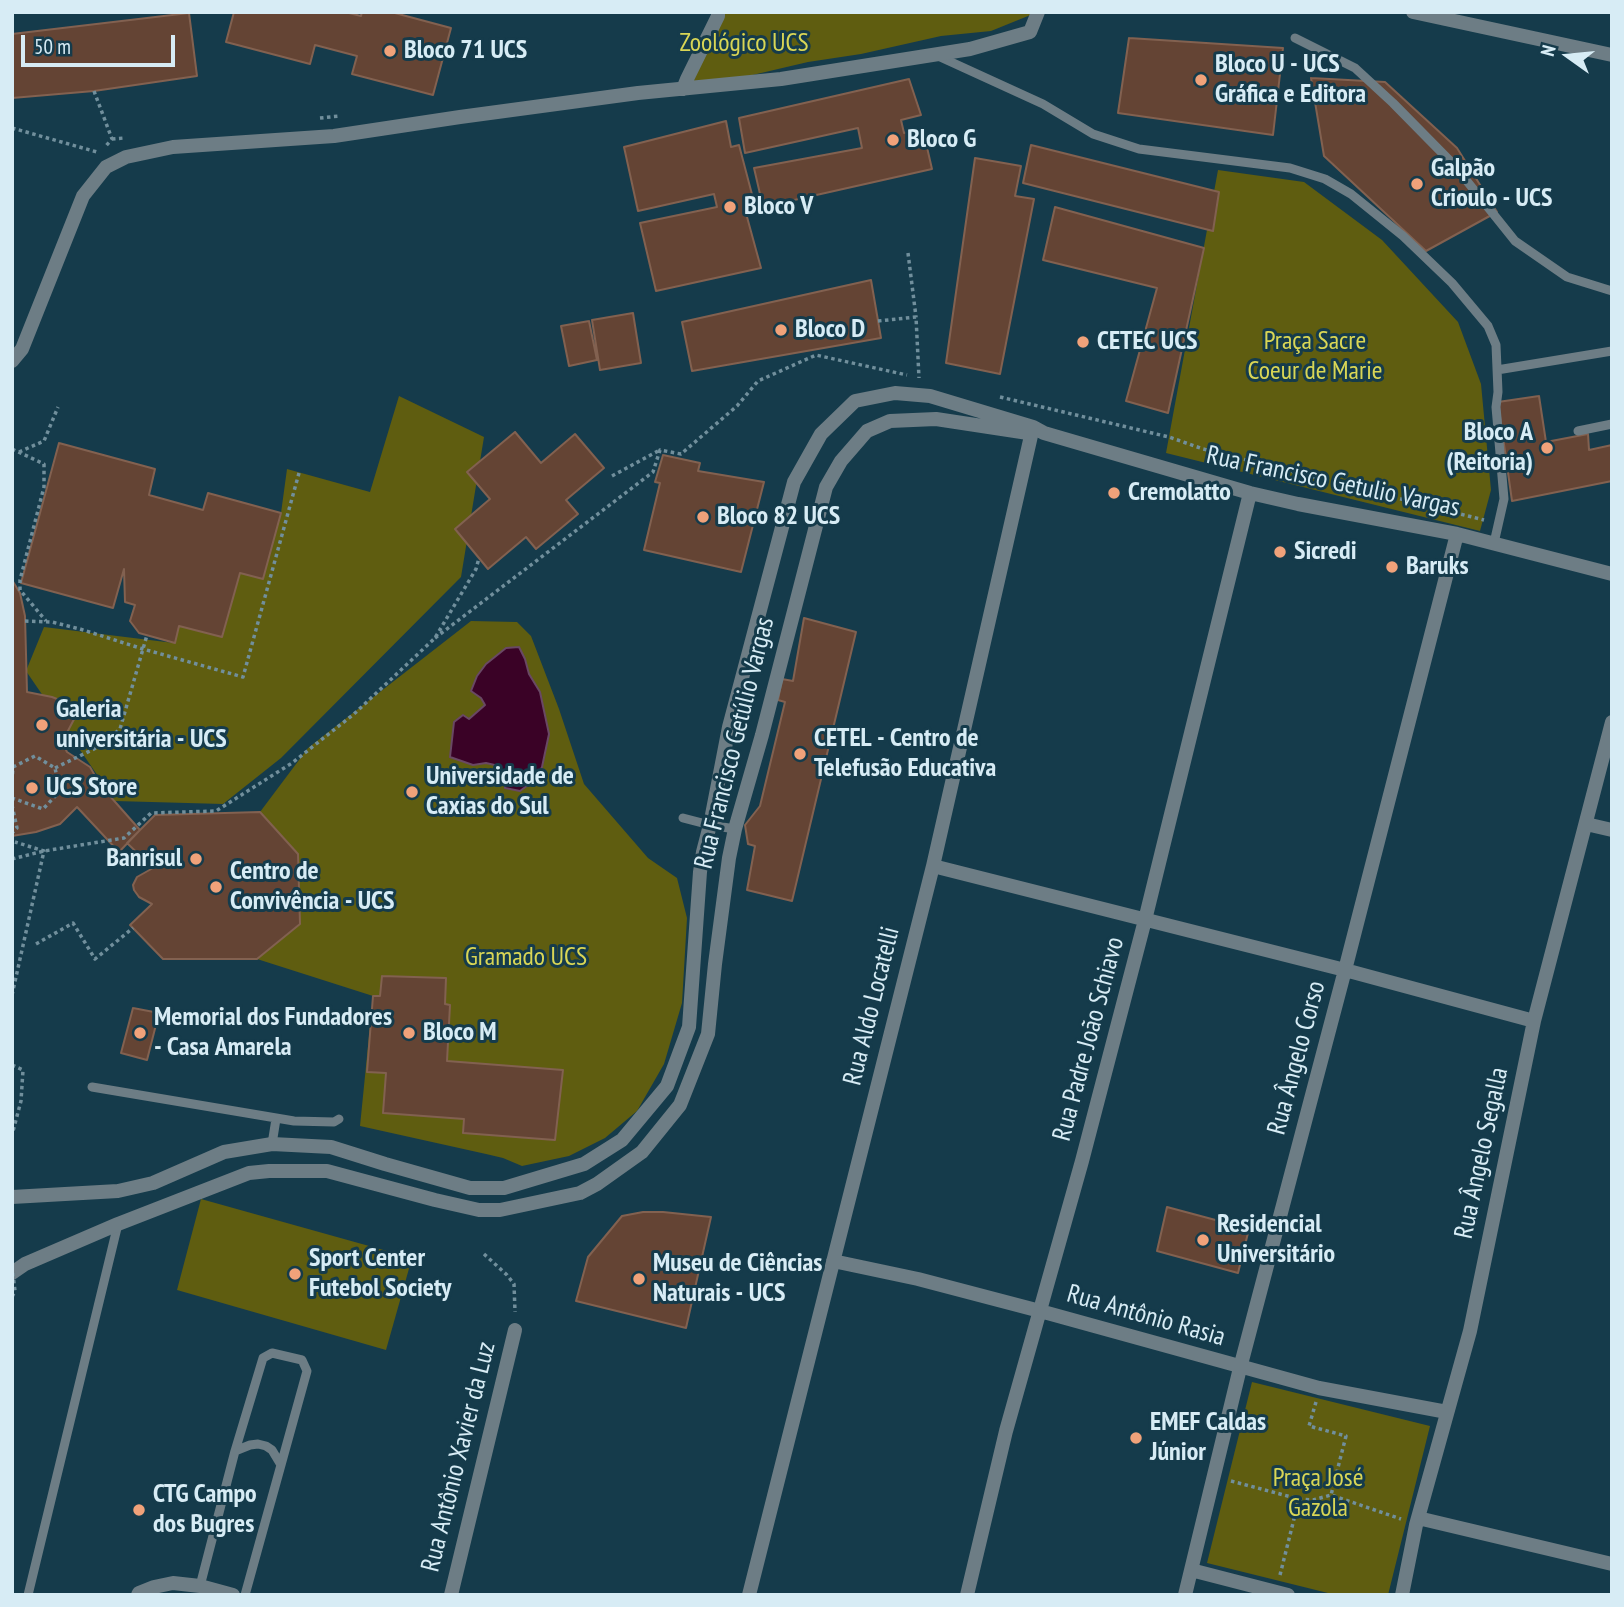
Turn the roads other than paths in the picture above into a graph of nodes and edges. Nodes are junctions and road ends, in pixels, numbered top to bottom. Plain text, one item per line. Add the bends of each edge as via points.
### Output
1 (718, 12) edge
2 (1038, 12) edge
3 (1413, 12) edge
4 (1296, 38) dead end
5 (935, 54) junction
6 (1612, 55) edge
7 (683, 89) junction
8 (1612, 291) edge
9 (1612, 351) edge
10 (12, 361) edge
11 (1497, 370) junction
12 (855, 401) joint
13 (1612, 424) edge
14 (867, 431) joint
15 (1036, 431) junction
16 (1578, 431) dead end
17 (1250, 493) junction
18 (1457, 534) junction
19 (1494, 543) junction
20 (1612, 574) edge
21 (1612, 722) edge
22 (682, 818) dead end
23 (1586, 824) junction
24 (710, 825) junction
25 (735, 829) junction
26 (1612, 830) edge
27 (933, 866) junction
28 (1145, 920) junction
29 (1346, 970) junction
30 (1534, 1021) junction
31 (92, 1087) dead end
32 (276, 1119) junction
33 (338, 1119) dead end
34 (272, 1144) junction
35 (249, 1173) junction
36 (12, 1197) edge
37 (118, 1224) junction
38 (833, 1261) junction
39 (12, 1273) edge
40 (1040, 1311) junction
41 (515, 1330) road end
42 (1240, 1368) junction
43 (1447, 1412) junction
44 (235, 1451) junction
45 (281, 1465) junction
46 (1417, 1521) junction
47 (1612, 1564) edge
48 (1191, 1570) junction
49 (200, 1586) junction
50 (1282, 1593) edge
51 (137, 1594) edge
52 (27, 1595) edge
53 (233, 1595) edge
54 (245, 1595) edge
55 (451, 1595) edge
56 (749, 1595) edge
57 (967, 1595) edge
58 (1185, 1595) edge
59 (1402, 1595) edge

1 - 7 street
2 - 5 street via 1030,32
3 - 6 street
4 - 8 lane via 1355,68 1393,103 1454,165 1515,241 1567,276
5 - 7 street via 781,79
5 - 11 lane via 1043,104 1093,134 1139,149 1290,168 1325,179 1403,236 1452,283 1488,326 1496,345
7 - 10 street via 334,136 173,147 126,157 106,167 83,196 22,349
9 - 11 lane
11 - 19 lane via 1504,499
12 - 15 street, Rua Francisco Getulio Vargas via 895,393 930,396
12 - 24 street, Rua Francisco Getúlio Vargas via 821,433 794,482 729,727
13 - 16 lane
14 - 15 street, Rua Francisco Getulio Vargas via 890,421 936,419
14 - 25 street, Rua Francisco Getúlio Vargas via 826,487
15 - 17 street, Rua Francisco Getulio Vargas
15 - 27 street, Rua Aldo Locatelli
17 - 18 street, Rua Francisco Getulio Vargas
17 - 28 street, Rua Padre João Schiavo
18 - 19 street, Rua Francisco Getulio Vargas
18 - 29 street, Rua Ângelo Corso
19 - 20 street, Rua Francisco Getulio Vargas
21 - 23 street, Rua Ângelo Segalla
22 - 24 lane
23 - 26 street
23 - 30 street, Rua Ângelo Segalla
24 - 25 lane
24 - 34 street, Rua Francisco Getúlio Vargas via 700,872 689,1027 667,1086 622,1140 584,1164 504,1188 470,1188 331,1147
25 - 35 street, Rua Francisco Getúlio Vargas via 708,1034 680,1104 642,1152 597,1184 580,1193 479,1210 327,1171
27 - 28 street
27 - 38 street, Rua Aldo Locatelli
28 - 29 street
28 - 40 street, Rua Padre João Schiavo
29 - 30 street
29 - 42 street, Rua Ângelo Corso
30 - 43 street, Rua Ângelo Segalla via 1471,1331
31 - 32 lane
32 - 33 lane
32 - 34 lane
34 - 35 street
34 - 36 street, Rua Francisco Getúlio Vargas via 224,1152 153,1183 118,1191
35 - 37 street, Rua Francisco Getúlio Vargas
37 - 39 street, Rua Francisco Getúlio Vargas
37 - 52 lane
38 - 40 street, Rua Antônio Rasia
38 - 56 street, Rua Aldo Locatelli
40 - 42 street, Rua Antônio Rasia
40 - 57 street, Rua Padre João Schiavo
41 - 55 street, Rua Antônio Xavier da Luz
42 - 43 street, Rua Antônio Rasia
42 - 48 street, Rua Ângelo Corso
43 - 46 street, Rua Ângelo Segalla
44 - 45 lane via 250,1445 266,1446
44 - 45 lane via 263,1358 272,1353 302,1360 307,1371
44 - 49 lane
45 - 54 lane
46 - 47 street
46 - 59 street, Rua Ângelo Segalla
48 - 50 street
48 - 58 street, Rua Ângelo Corso
49 - 51 street via 173,1583
49 - 53 street

